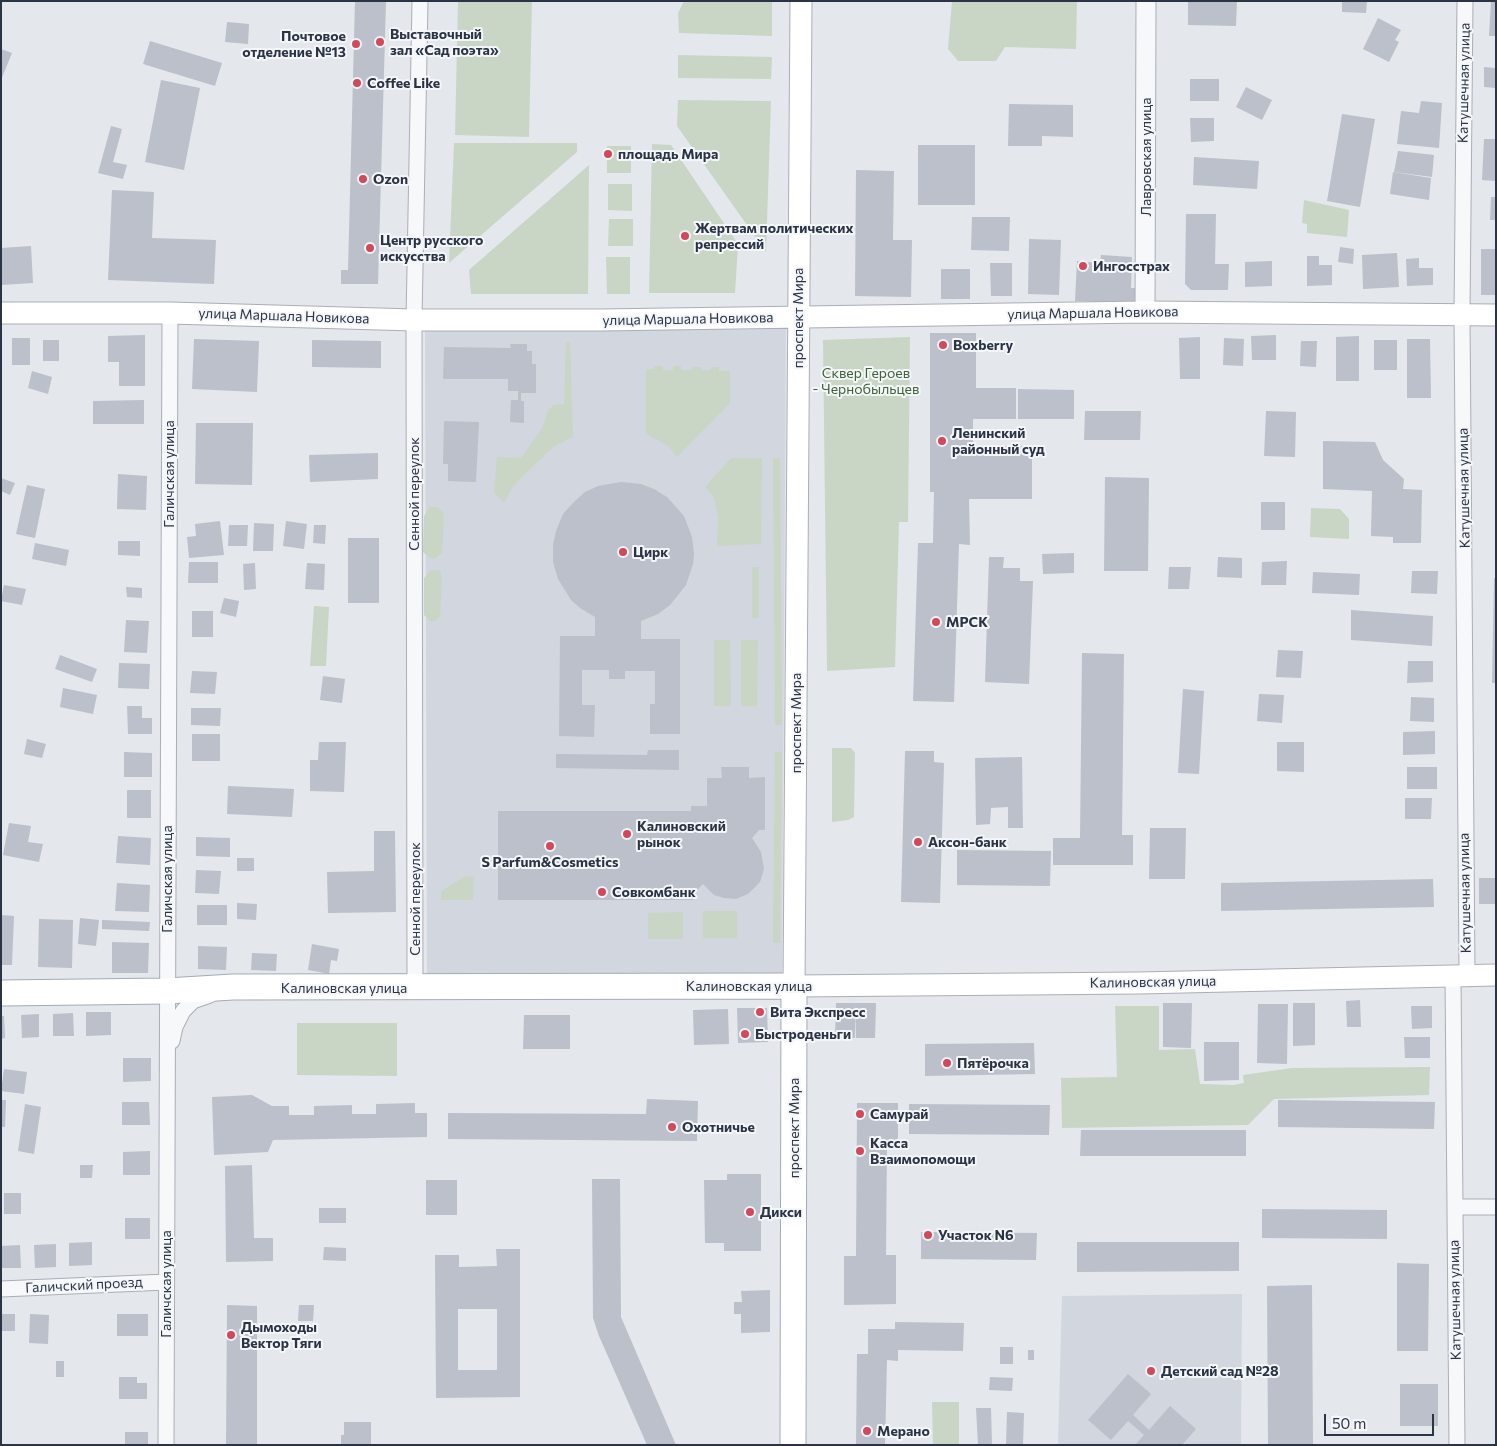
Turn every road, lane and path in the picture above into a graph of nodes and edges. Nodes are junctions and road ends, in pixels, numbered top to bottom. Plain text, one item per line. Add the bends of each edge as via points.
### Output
1 (420, 1) edge
2 (801, 1) edge
3 (1146, 1) edge
4 (1465, 1) edge
5 (1145, 312) junction
6 (1, 313) edge
7 (170, 313) junction
8 (1462, 314) junction
9 (1496, 314) edge
10 (798, 318) junction
11 (414, 320) junction
12 (1460, 975) junction
13 (1496, 975) edge
14 (794, 986) junction
15 (233, 988) junction
16 (415, 988) junction
17 (167, 991) junction
18 (1, 993) edge
19 (168, 1065) junction
20 (1455, 1207) junction
21 (1496, 1207) edge
22 (166, 1282) junction
23 (1, 1289) edge
24 (166, 1445) edge
25 (793, 1445) edge
26 (1457, 1445) edge

1 - 11 street, Сенной переулок
2 - 10 main road, проспект Мира
3 - 5 street, Лавровская улица
4 - 8 street, Катушечная улица
5 - 8 main road, улица Маршала Новикова
5 - 10 main road, улица Маршала Новикова
6 - 7 main road, улица Маршала Новикова
7 - 11 main road, улица Маршала Новикова
7 - 17 street, Галичская улица
8 - 9 main road, улица Маршала Новикова
8 - 12 street, Катушечная улица via 1465,600
10 - 11 main road, улица Маршала Новикова
10 - 14 main road, проспект Мира
11 - 16 street, Сенной переулок
12 - 13 main road, Калиновская улица
12 - 14 main road, Калиновская улица
12 - 20 street, Катушечная улица
14 - 16 main road, Калиновская улица
14 - 25 main road, проспект Мира
15 - 16 main road, Калиновская улица
15 - 17 main road, Калиновская улица
15 - 19 street via 193,1001 184,1011 175,1028
17 - 18 main road, Калиновская улица
17 - 19 street, Галичская улица
19 - 22 street, Галичская улица
20 - 21 street
20 - 26 street, Катушечная улица
22 - 23 street, Галичский проезд
22 - 24 street, Галичская улица

